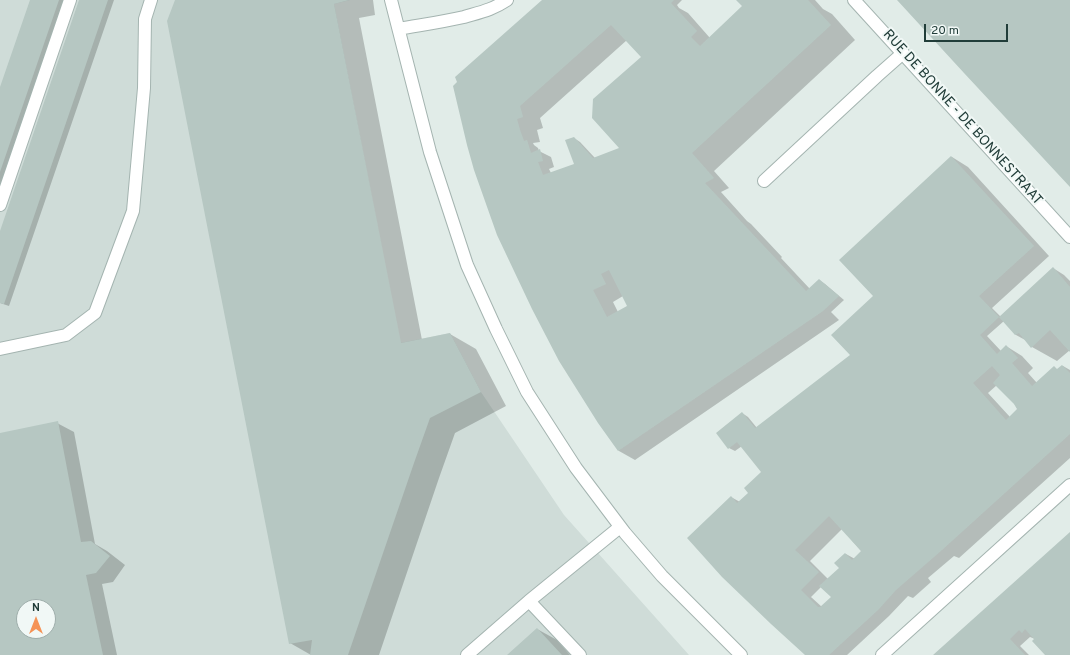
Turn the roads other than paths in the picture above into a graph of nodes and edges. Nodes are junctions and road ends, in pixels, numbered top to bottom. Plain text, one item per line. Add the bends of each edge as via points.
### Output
1 (70, 0) edge
2 (151, 0) edge
3 (391, 0) edge
4 (507, 0) edge
5 (854, 0) edge
6 (399, 29) junction
7 (902, 53) junction
8 (764, 181) dead end
9 (0, 205) edge
10 (1070, 237) edge
11 (0, 349) edge
12 (1070, 485) edge
13 (620, 527) junction
14 (529, 601) junction
15 (467, 655) edge
16 (580, 655) edge
17 (741, 655) edge
18 (882, 655) edge

1 - 9 street
2 - 11 street via 144,19 144,88 133,211 95,313 66,335
3 - 6 street
4 - 6 street via 486,12
5 - 7 street, RUE DE BONNE - DE BONNESTRAAT
6 - 13 street via 430,152 467,265 528,392 576,468
7 - 8 street
7 - 10 street, RUE DE BONNE - DE BONNESTRAAT
12 - 18 street
13 - 14 street
13 - 17 street via 662,576
14 - 15 street
14 - 16 street

